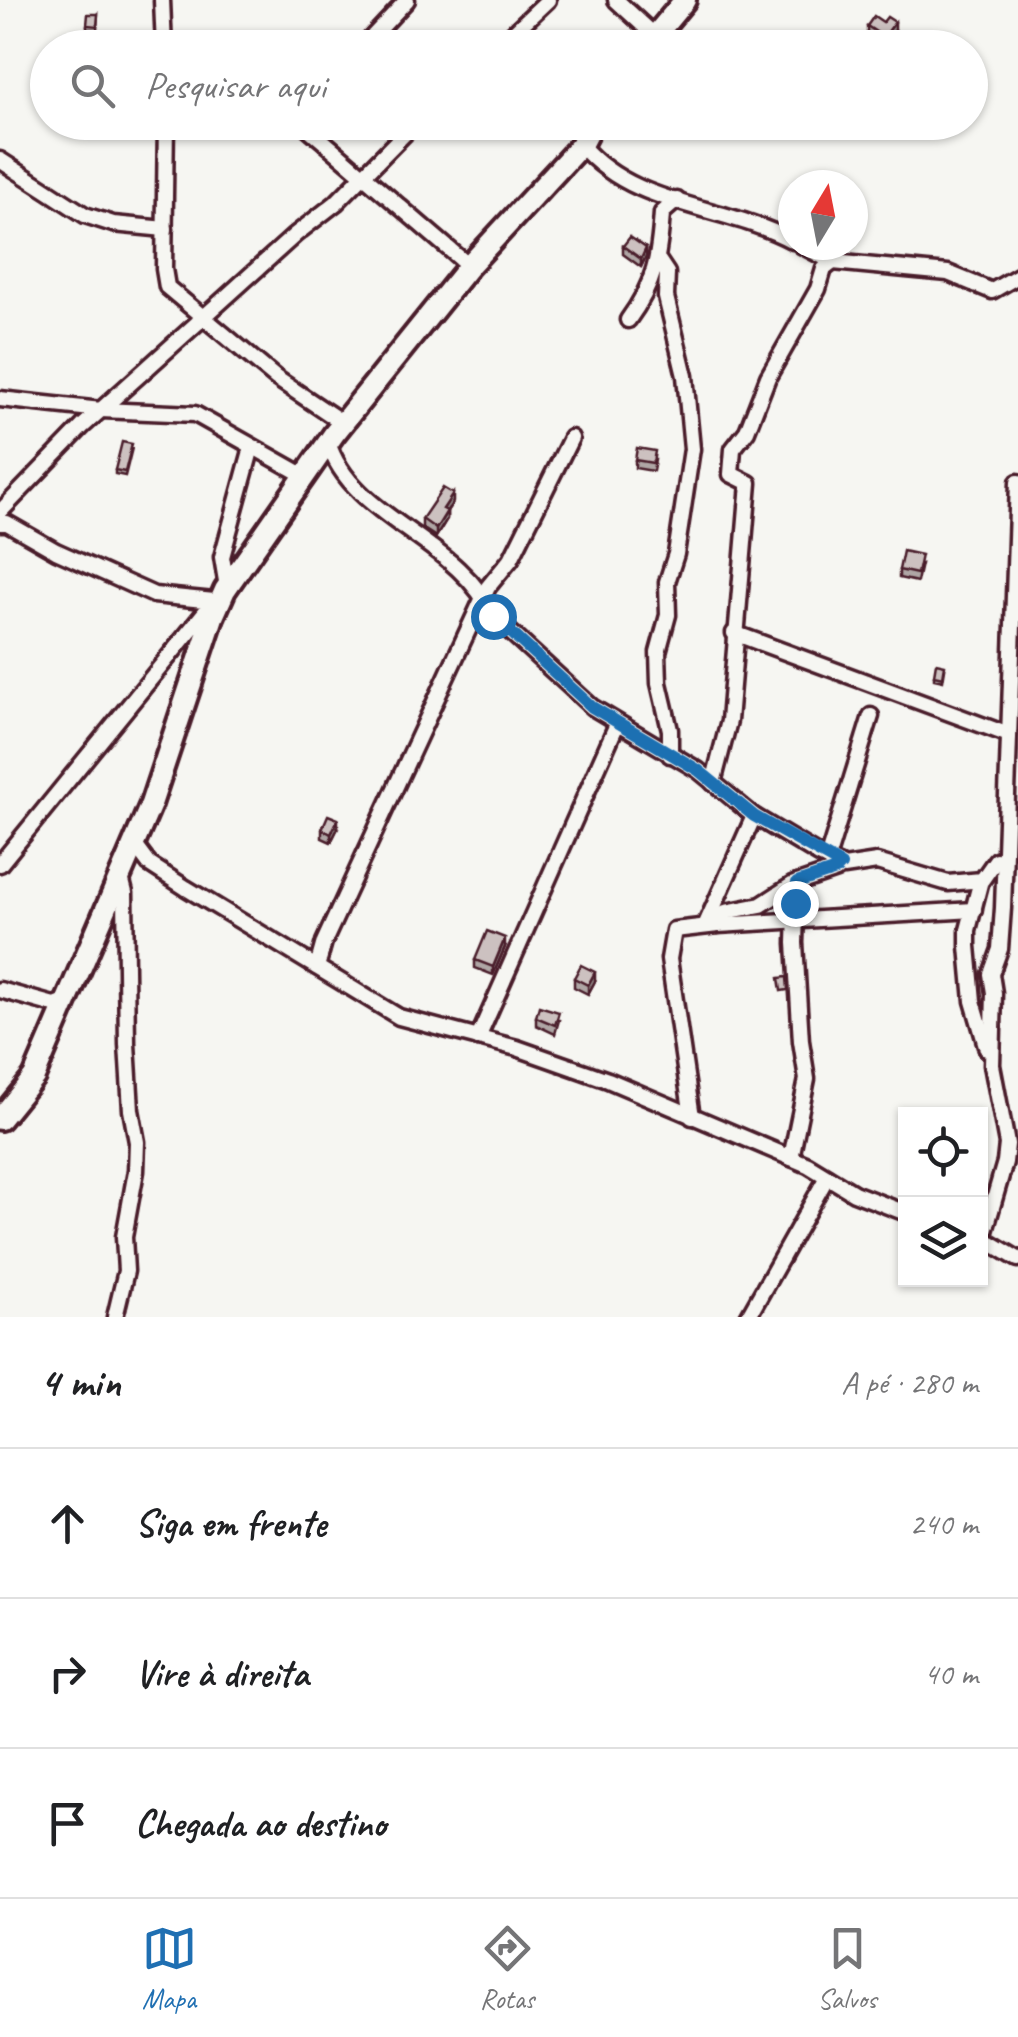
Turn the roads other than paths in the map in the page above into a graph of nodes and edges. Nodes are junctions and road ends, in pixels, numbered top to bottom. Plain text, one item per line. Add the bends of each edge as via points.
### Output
1 (162, 0) edge
2 (407, 0) edge
3 (548, 0) edge
4 (616, 0) edge
5 (684, 0) edge
6 (163, 30) edge
7 (379, 30) edge
8 (516, 30) edge
9 (640, 30) edge
10 (660, 30) edge
11 (166, 140) edge
12 (321, 140) edge
13 (397, 140) edge
14 (584, 140) edge
15 (581, 145) junction
16 (0, 160) edge
17 (362, 174) junction
18 (677, 200) junction
19 (165, 229) junction
20 (778, 235) edge
21 (829, 260) edge
22 (659, 261) junction
23 (833, 262) junction
24 (469, 266) junction
25 (1018, 276) edge
26 (203, 318) junction
27 (628, 320) dead end
28 (0, 399) edge
29 (101, 410) junction
30 (343, 423) junction
31 (571, 438) dead end
32 (328, 442) junction
33 (252, 448) junction
34 (305, 476) junction
35 (1018, 482) edge
36 (0, 512) edge
37 (0, 523) edge
38 (221, 595) junction
39 (485, 597) junction
40 (734, 633) junction
41 (871, 716) dead end
42 (617, 724) junction
43 (1009, 735) junction
44 (670, 755) junction
45 (713, 783) junction
46 (754, 816) junction
47 (134, 844) junction
48 (1009, 857) edge
49 (834, 862) junction
50 (0, 864) edge
51 (120, 875) junction
52 (981, 880) junction
53 (797, 883) junction
54 (974, 910) junction
55 (795, 920) junction
56 (711, 925) junction
57 (317, 967) junction
58 (0, 990) edge
59 (67, 1000) junction
60 (478, 1038) junction
61 (992, 1066) junction
62 (692, 1117) junction
63 (0, 1118) edge
64 (792, 1158) junction
65 (827, 1178) junction
66 (898, 1210) edge
67 (988, 1218) edge
68 (988, 1244) edge
69 (1018, 1259) edge
70 (115, 1317) edge
71 (748, 1317) edge

1 - 6 street
2 - 7 street
3 - 8 street
4 - 9 street
5 - 10 street
11 - 19 street
12 - 17 street
13 - 17 street
14 - 15 street
15 - 18 street via 594,162 628,183
15 - 24 street
16 - 19 street via 85,215
17 - 24 street
17 - 26 street
18 - 20 street
18 - 22 street via 662,213
19 - 26 street via 167,287
21 - 23 street
22 - 27 street
22 - 44 street via 667,273 666,297 686,376 692,449 658,652
23 - 25 street via 948,272 992,291
23 - 40 street via 734,449 731,474 749,482
24 - 30 street
26 - 29 street
26 - 30 street
28 - 29 street
29 - 33 street via 195,414
29 - 36 street
30 - 32 street
31 - 39 street
32 - 34 street
32 - 39 street via 346,480 452,562
33 - 34 street
33 - 38 street via 222,557
34 - 38 street
35 - 43 street
37 - 38 street via 154,595
38 - 47 street
38 - 50 street
39 - 42 street via 493,616
39 - 57 street
40 - 43 street
40 - 45 street via 729,720
41 - 49 street
42 - 44 street
42 - 60 street
43 - 48 street
44 - 45 street
45 - 46 street
46 - 49 street
46 - 56 street
47 - 51 street
47 - 57 street via 149,864
48 - 52 street via 996,860
48 - 61 street via 1000,949 991,974
49 - 52 street via 877,862 937,881
49 - 53 street via 836,870
51 - 59 street
51 - 70 street via 137,1142 126,1271
52 - 54 street
53 - 55 street
53 - 56 street via 761,905 725,912
54 - 55 street
54 - 61 street via 970,985
55 - 56 street
55 - 64 street via 807,1078
56 - 62 street via 674,930 669,959
57 - 60 street via 399,1016
58 - 59 street via 54,1005
59 - 63 street via 34,1077
60 - 62 street via 608,1080
61 - 67 street via 1007,1144
62 - 64 street
64 - 65 street
65 - 66 street
65 - 71 street
68 - 69 street

